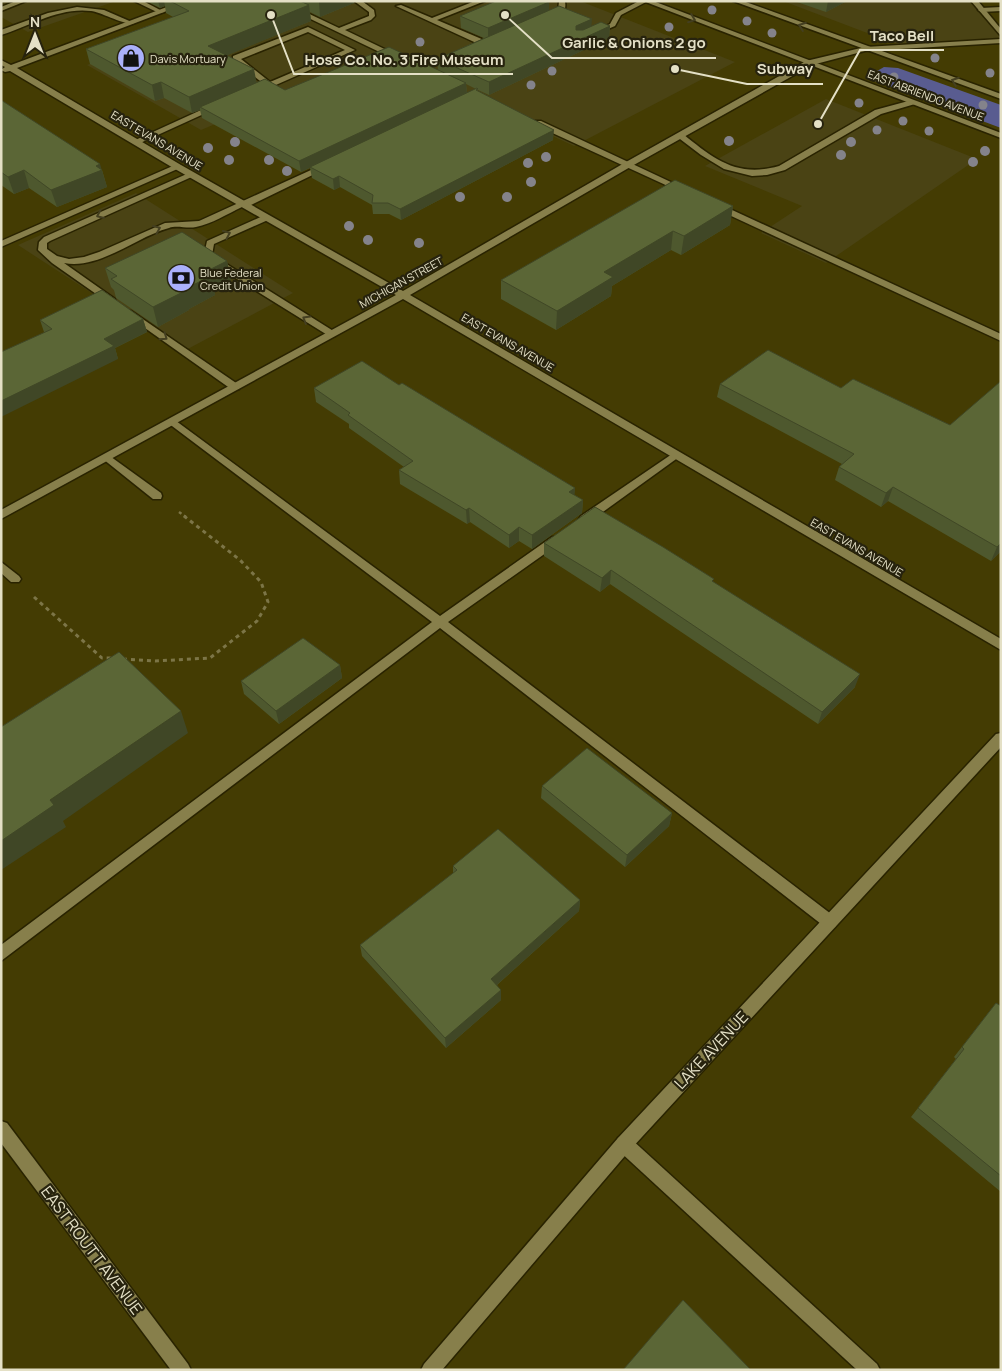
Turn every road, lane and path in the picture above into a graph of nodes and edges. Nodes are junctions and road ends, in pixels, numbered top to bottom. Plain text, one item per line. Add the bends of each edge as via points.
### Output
1 (23, 1) edge
2 (137, 1) edge
3 (190, 1) edge
4 (276, 1) edge
5 (357, 1) edge
6 (482, 1) edge
7 (562, 1) edge
8 (646, 1) edge
9 (736, 1) edge
10 (974, 1) edge
11 (398, 6) dead end
12 (1, 9) edge
13 (1001, 9) edge
14 (981, 10) junction
15 (160, 12) junction
16 (432, 20) junction
17 (543, 21) edge
18 (131, 23) junction
19 (339, 30) junction
20 (1, 33) edge
21 (1001, 34) edge
22 (588, 36) edge
23 (498, 41) edge
24 (1001, 41) edge
25 (488, 45) junction
26 (480, 49) edge
27 (865, 49) junction
28 (401, 59) edge
29 (1, 62) edge
30 (809, 63) junction
31 (6, 69) edge
32 (269, 85) junction
33 (252, 92) edge
34 (1001, 97) edge
35 (912, 102) junction
36 (225, 103) edge
37 (532, 120) edge
38 (680, 136) junction
39 (1001, 136) edge
40 (135, 142) junction
41 (336, 162) edge
42 (629, 164) junction
43 (178, 167) junction
44 (192, 175) junction
45 (691, 193) edge
46 (708, 201) edge
47 (242, 205) junction
48 (265, 218) junction
49 (1, 244) edge
50 (53, 259) junction
51 (403, 295) junction
52 (332, 334) junction
53 (1001, 338) edge
54 (235, 387) junction
55 (172, 421) junction
56 (675, 455) junction
57 (107, 457) junction
58 (157, 496) joint
59 (1, 515) edge
60 (1, 566) edge
61 (16, 579) joint
62 (440, 622) junction
63 (1001, 645) edge
64 (1001, 738) edge
65 (830, 922) junction
66 (1, 954) edge
67 (1, 1130) edge
68 (624, 1144) junction
69 (182, 1370) edge
70 (430, 1370) edge
71 (871, 1370) edge

1 - 12 street
2 - 15 street
3 - 15 street
4 - 19 street
5 - 19 street via 372,11 372,16
6 - 16 street
7 - 17 street via 561,13
8 - 22 street via 618,14 613,25
8 -> 30 street, EAST ABRIENDO AVENUE
27 -> 9 street, EAST ABRIENDO AVENUE
10 - 14 street
11 - 16 street
13 - 14 street
14 - 21 street
15 - 18 street
16 - 25 street
18 - 20 street via 100,10 75,8
18 - 31 street
19 - 28 street
23 - 25 street
24 - 27 street
25 - 26 street
27 - 30 street, MICHIGAN STREET
34 -> 27 street, EAST ABRIENDO AVENUE
29 - 31 street, EAST EVANS AVENUE
30 - 35 street, EAST ABRIENDO AVENUE
30 - 38 street, MICHIGAN STREET
31 - 40 street, EAST EVANS AVENUE
32 - 32 street via 315,66 351,50 308,29 236,58
32 - 33 street
35 - 38 street via 878,112 782,168 767,172 742,172 722,167
35 - 39 street, EAST ABRIENDO AVENUE
36 - 40 street
37 - 42 street
38 - 42 street, MICHIGAN STREET
40 - 43 street, EAST EVANS AVENUE
41 - 47 street
42 - 45 street
42 - 51 street, MICHIGAN STREET
43 - 44 street, EAST EVANS AVENUE
43 - 49 street
44 - 47 street, EAST EVANS AVENUE
44 -> 50 street via 43,242 42,250
46 - 53 street
47 - 48 street, EAST EVANS AVENUE
50 -> 47 street via 75,261 98,256 162,227 193,225
48 - 51 street, EAST EVANS AVENUE
52 -> 48 street via 208,255 210,244
50 -> 54 street
51 - 52 street, MICHIGAN STREET
51 - 56 street, EAST EVANS AVENUE
52 - 54 street, MICHIGAN STREET
54 - 55 street, MICHIGAN STREET
55 - 57 street, MICHIGAN STREET
55 - 62 street
56 - 62 street
56 - 63 street, EAST EVANS AVENUE
57 - 58 street
57 - 59 street, MICHIGAN STREET
58 - 61 path via 240,560 262,582 268,602 257,622 210,658 155,661 102,658
60 - 61 street
62 - 65 street
62 - 66 street
64 - 65 street, LAKE AVENUE
65 - 68 street, LAKE AVENUE
67 - 69 street, EAST ROUTT AVENUE
68 - 70 street, LAKE AVENUE
68 - 71 street

